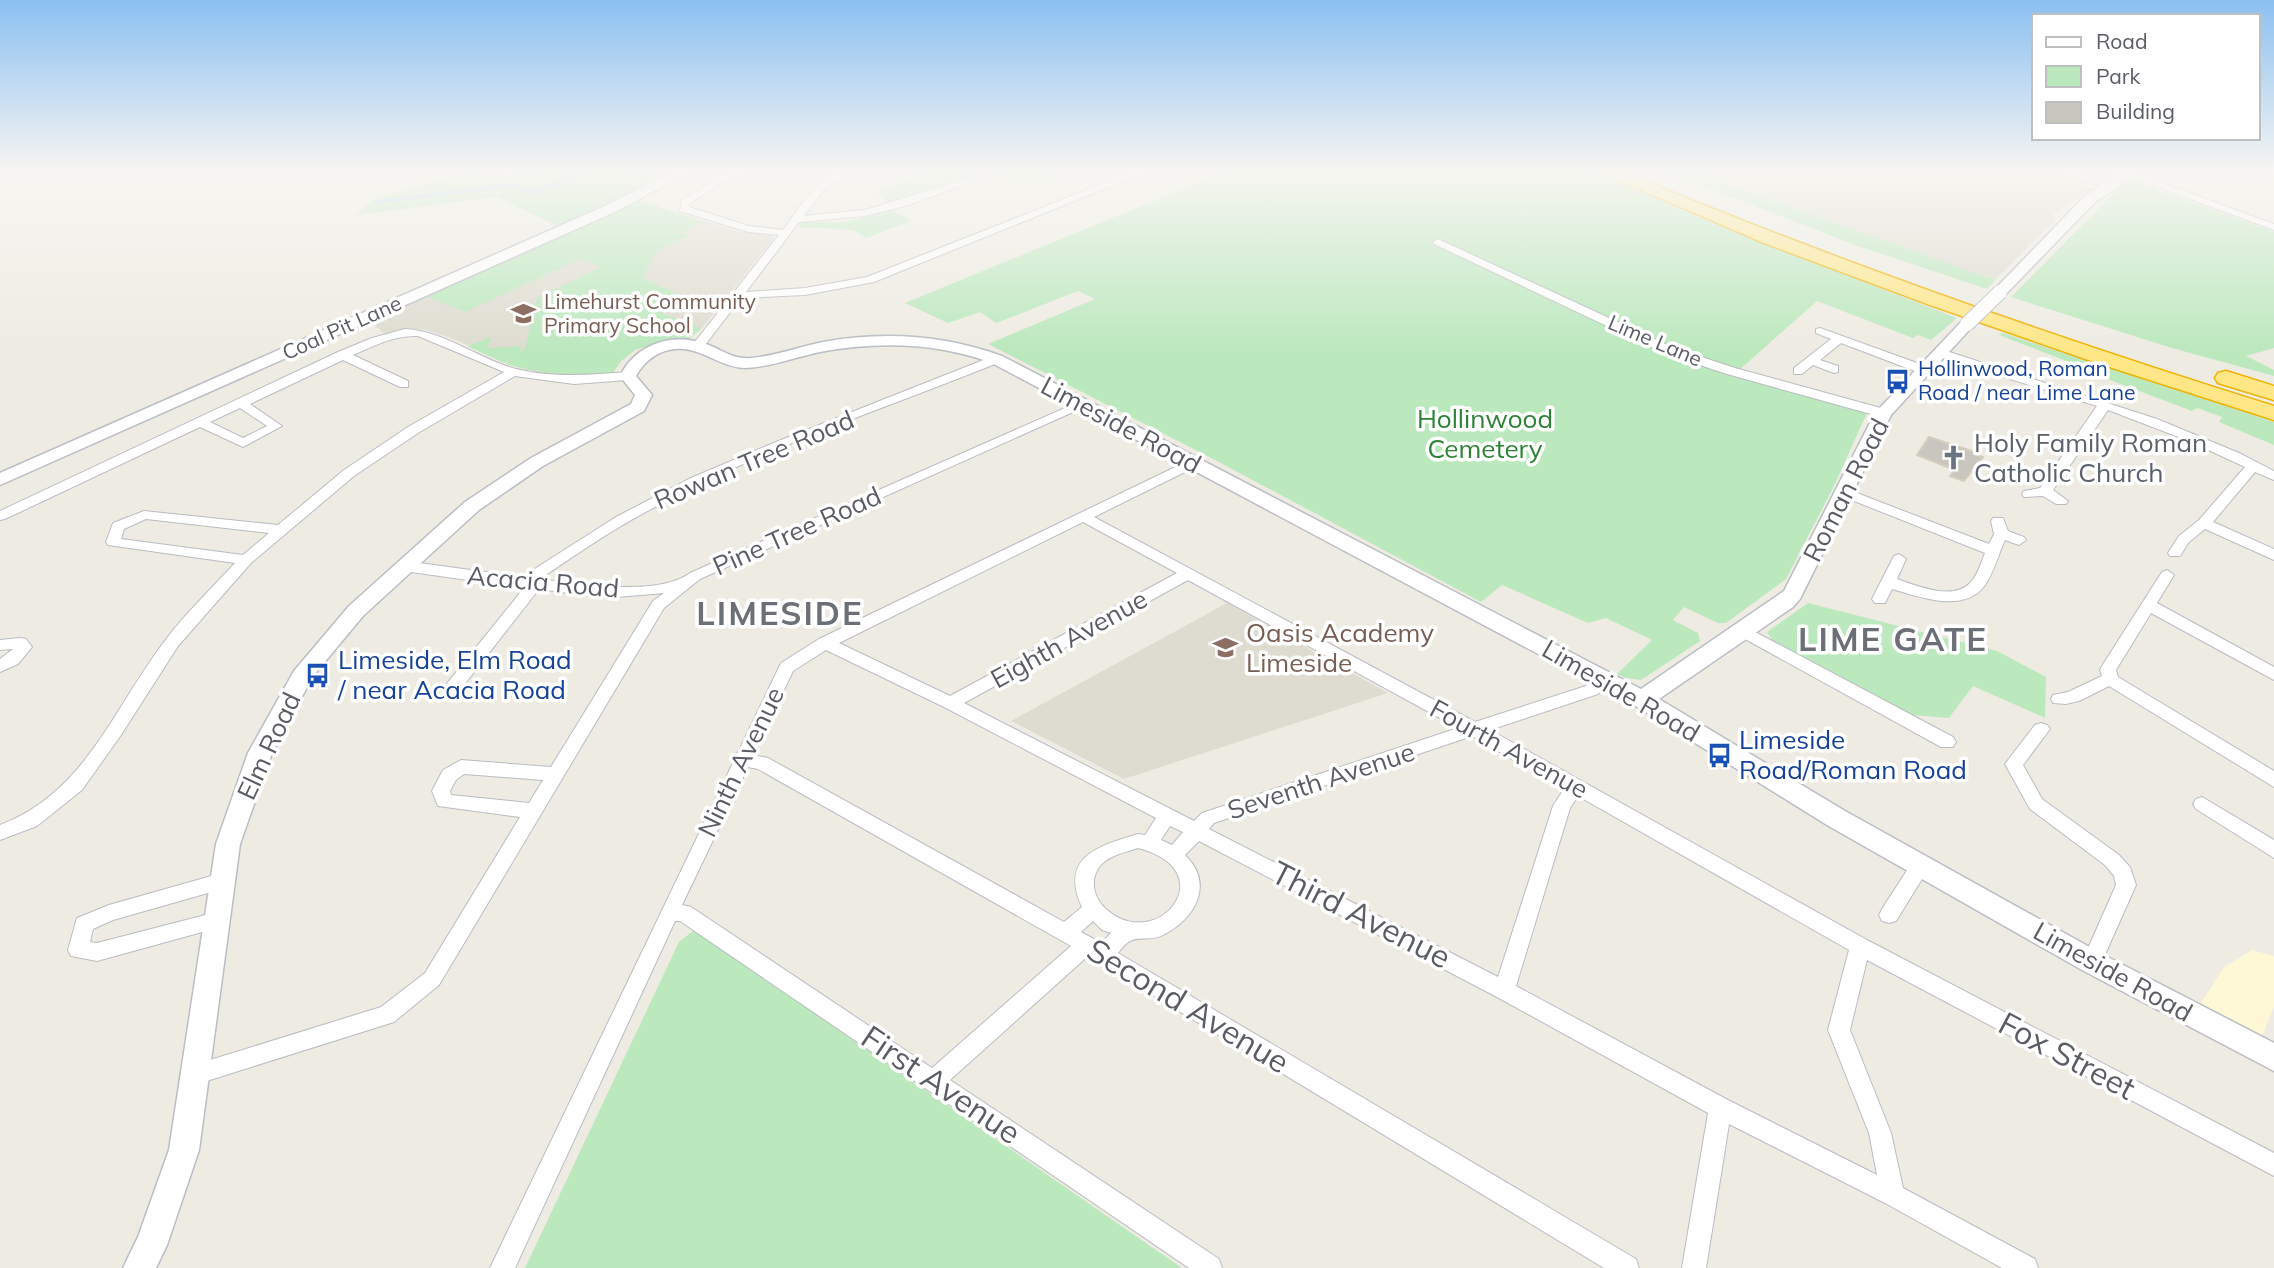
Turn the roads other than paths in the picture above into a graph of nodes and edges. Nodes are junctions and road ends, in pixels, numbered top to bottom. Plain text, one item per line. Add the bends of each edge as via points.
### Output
1 (560, 231) edge
2 (769, 231) edge
3 (993, 231) edge
4 (1748, 231) edge
5 (1794, 231) edge
6 (2059, 231) edge
7 (787, 233) joint
8 (1438, 242) dead end
9 (739, 295) junction
10 (1820, 331) dead end
11 (2044, 339) junction
12 (1838, 340) junction
13 (698, 346) junction
14 (1940, 353) junction
15 (342, 355) junction
16 (996, 359) junction
17 (1812, 361) junction
18 (1834, 369) dead end
19 (1924, 370) junction
20 (1798, 371) dead end
21 (513, 372) junction
22 (628, 376) junction
23 (404, 384) dead end
24 (2274, 390) edge
25 (240, 403) junction
26 (1084, 404) junction
27 (2104, 406) junction
28 (2274, 407) edge
29 (1883, 413) junction
30 (2274, 414) edge
31 (199, 422) junction
32 (1192, 463) junction
33 (2254, 465) junction
34 (2274, 476) edge
35 (0, 480) edge
36 (2045, 491) junction
37 (1844, 492) junction
38 (2029, 494) dead end
39 (2061, 501) dead end
40 (0, 516) edge
41 (1082, 516) junction
42 (2204, 523) junction
43 (281, 530) junction
44 (2019, 540) dead end
45 (1991, 550) junction
46 (2175, 553) dead end
47 (2274, 555) edge
48 (1899, 559) dead end
49 (246, 560) junction
50 (404, 566) junction
51 (1187, 574) junction
52 (2166, 575) dead end
53 (1889, 582) junction
54 (529, 584) junction
55 (683, 586) junction
56 (1880, 599) dead end
57 (2148, 606) junction
58 (1742, 631) junction
59 (825, 643) junction
60 (0, 645) edge
61 (0, 666) edge
62 (2274, 674) edge
63 (1604, 678) junction
64 (2111, 680) junction
65 (447, 695) dead end
66 (1642, 699) junction
67 (2059, 699) dead end
68 (950, 704) junction
69 (2041, 729) dead end
70 (1474, 731) junction
71 (1947, 742) dead end
72 (742, 759) junction
73 (556, 774) junction
74 (2274, 780) edge
75 (1575, 787) junction
76 (2202, 804) dead end
77 (534, 811) junction
78 (1167, 816) junction
79 (1198, 831) junction
80 (0, 833) edge
81 (1150, 843) junction
82 (2274, 850) edge
83 (1175, 854) junction
84 (1920, 866) junction
85 (222, 881) junction
86 (1091, 911) junction
87 (669, 912) junction
88 (1889, 915) dead end
89 (217, 920) junction
90 (1128, 931) junction
91 (1065, 934) junction
92 (1860, 946) junction
93 (1094, 950) junction
94 (2092, 962) junction
95 (1504, 990) junction
96 (2274, 1058) edge
97 (194, 1075) junction
98 (935, 1080) junction
99 (1720, 1108) junction
100 (2274, 1165) edge
101 (1893, 1195) junction
102 (139, 1268) edge
103 (502, 1268) edge
104 (1210, 1268) edge
105 (1627, 1268) edge
106 (1694, 1268) edge
107 (2026, 1268) edge

1 - 35 street, Coal Pit Lane
2 - 7 street
3 - 9 street via 870,280 783,295
4 - 11 highway
5 - 24 highway via 1954,291
6 - 14 street, Roman Road, bridge
7 - 9 street
8 - 29 street, Lime Lane via 1670,351
9 - 13 street
10 - 12 street
11 - 28 highway
11 - 30 highway
12 - 17 street
12 - 19 street
13 - 16 street, Limeside Road via 740,363 827,346 900,342 953,345
13 - 22 street via 660,348 644,354
14 - 19 street, Roman Road
14 - 27 street
15 - 21 street via 405,332
15 - 23 street
15 - 25 street
16 - 26 street, Limeside Road
16 - 54 street, Rowan Tree Road via 713,474 597,533
17 - 18 street
17 - 20 street
19 - 29 street, Roman Road
21 - 22 street via 574,380
21 - 43 street via 349,473
22 - 50 street, Elm Road via 644,395 638,407 526,469 472,506
25 - 31 street
25 - 31 street via 276,426 243,443
26 - 32 street, Limeside Road
26 - 55 street, Pine Tree Road via 695,576
27 - 33 street via 2203,440
27 - 36 street
29 - 37 street, Roman Road
31 - 40 street
32 - 41 street, Ninth Avenue
32 - 63 street, Limeside Road
33 - 34 street
33 - 42 street
36 - 38 street
36 - 39 street
37 - 45 street
37 - 58 street, Roman Road via 1793,594
41 - 51 street, Fourth Avenue
41 - 59 street, Ninth Avenue
42 - 46 street
42 - 47 street
43 - 49 street
43 - 49 street via 144,516 118,526 113,542
44 - 45 street via 2000,527
45 - 53 street via 1979,582 1965,593 1938,596
48 - 53 street
49 - 80 street via 172,642 76,785 32,821
50 - 54 street, Acacia Road
50 - 85 street, Elm Road via 356,611 305,671 260,753 228,844
51 - 68 street, Eighth Avenue
51 - 70 street, Fourth Avenue
52 - 57 street
53 - 56 street
54 - 55 street, Acacia Road via 605,593
54 - 65 street, Rowan Tree Road
55 - 73 street, Pine Tree Road via 658,606
57 - 62 street
57 - 64 street via 2108,670
58 - 66 street, Roman Road
58 - 71 street
59 - 68 street, Third Avenue
59 - 72 street, Ninth Avenue via 787,667
60 - 61 street via 20,643 24,647
63 - 66 street, Limeside Road
63 - 70 street, Seventh Avenue via 1592,690
64 - 67 street via 2072,699
64 - 74 street
66 - 84 street, Limeside Road
68 - 78 street, Third Avenue
69 - 94 street via 2014,764 2031,799 2112,860 2126,885
70 - 75 street, Fourth Avenue
70 - 79 street, Seventh Avenue via 1208,818
72 - 87 street, Ninth Avenue
72 - 91 street, Second Avenue via 762,763
73 - 77 street, Pine Tree Road
73 - 77 street via 461,767 449,775 441,791 444,801
75 - 92 street, Fourth Avenue
75 - 95 street via 1562,806
76 - 82 street
77 - 97 street, Pine Tree Road via 432,979 387,1015
78 - 79 street, Third Avenue
78 - 81 street
79 - 83 street, Seventh Avenue
79 - 95 street, Third Avenue
81 - 83 street
81 - 86 street via 1116,845 1089,865 1083,880
83 - 90 street via 1191,878 1186,906 1163,926
84 - 88 street
84 - 94 street, Limeside Road
85 - 89 street, Elm Road
85 - 89 street via 84,924 78,950 97,952
86 - 90 street
86 - 91 street
87 - 98 street, First Avenue via 684,913
87 - 103 street, Ninth Avenue
89 - 97 street, Elm Road
90 - 93 street
91 - 93 street, Second Avenue
92 - 100 street, Fox Street
92 - 101 street via 1839,1030 1880,1133
93 - 98 street
93 - 105 street, Second Avenue
94 - 96 street, Limeside Road
95 - 99 street, Third Avenue
97 - 102 street, Elm Road via 184,1150
98 - 104 street, First Avenue
99 - 101 street, Third Avenue
99 - 106 street
101 - 107 street, Third Avenue

